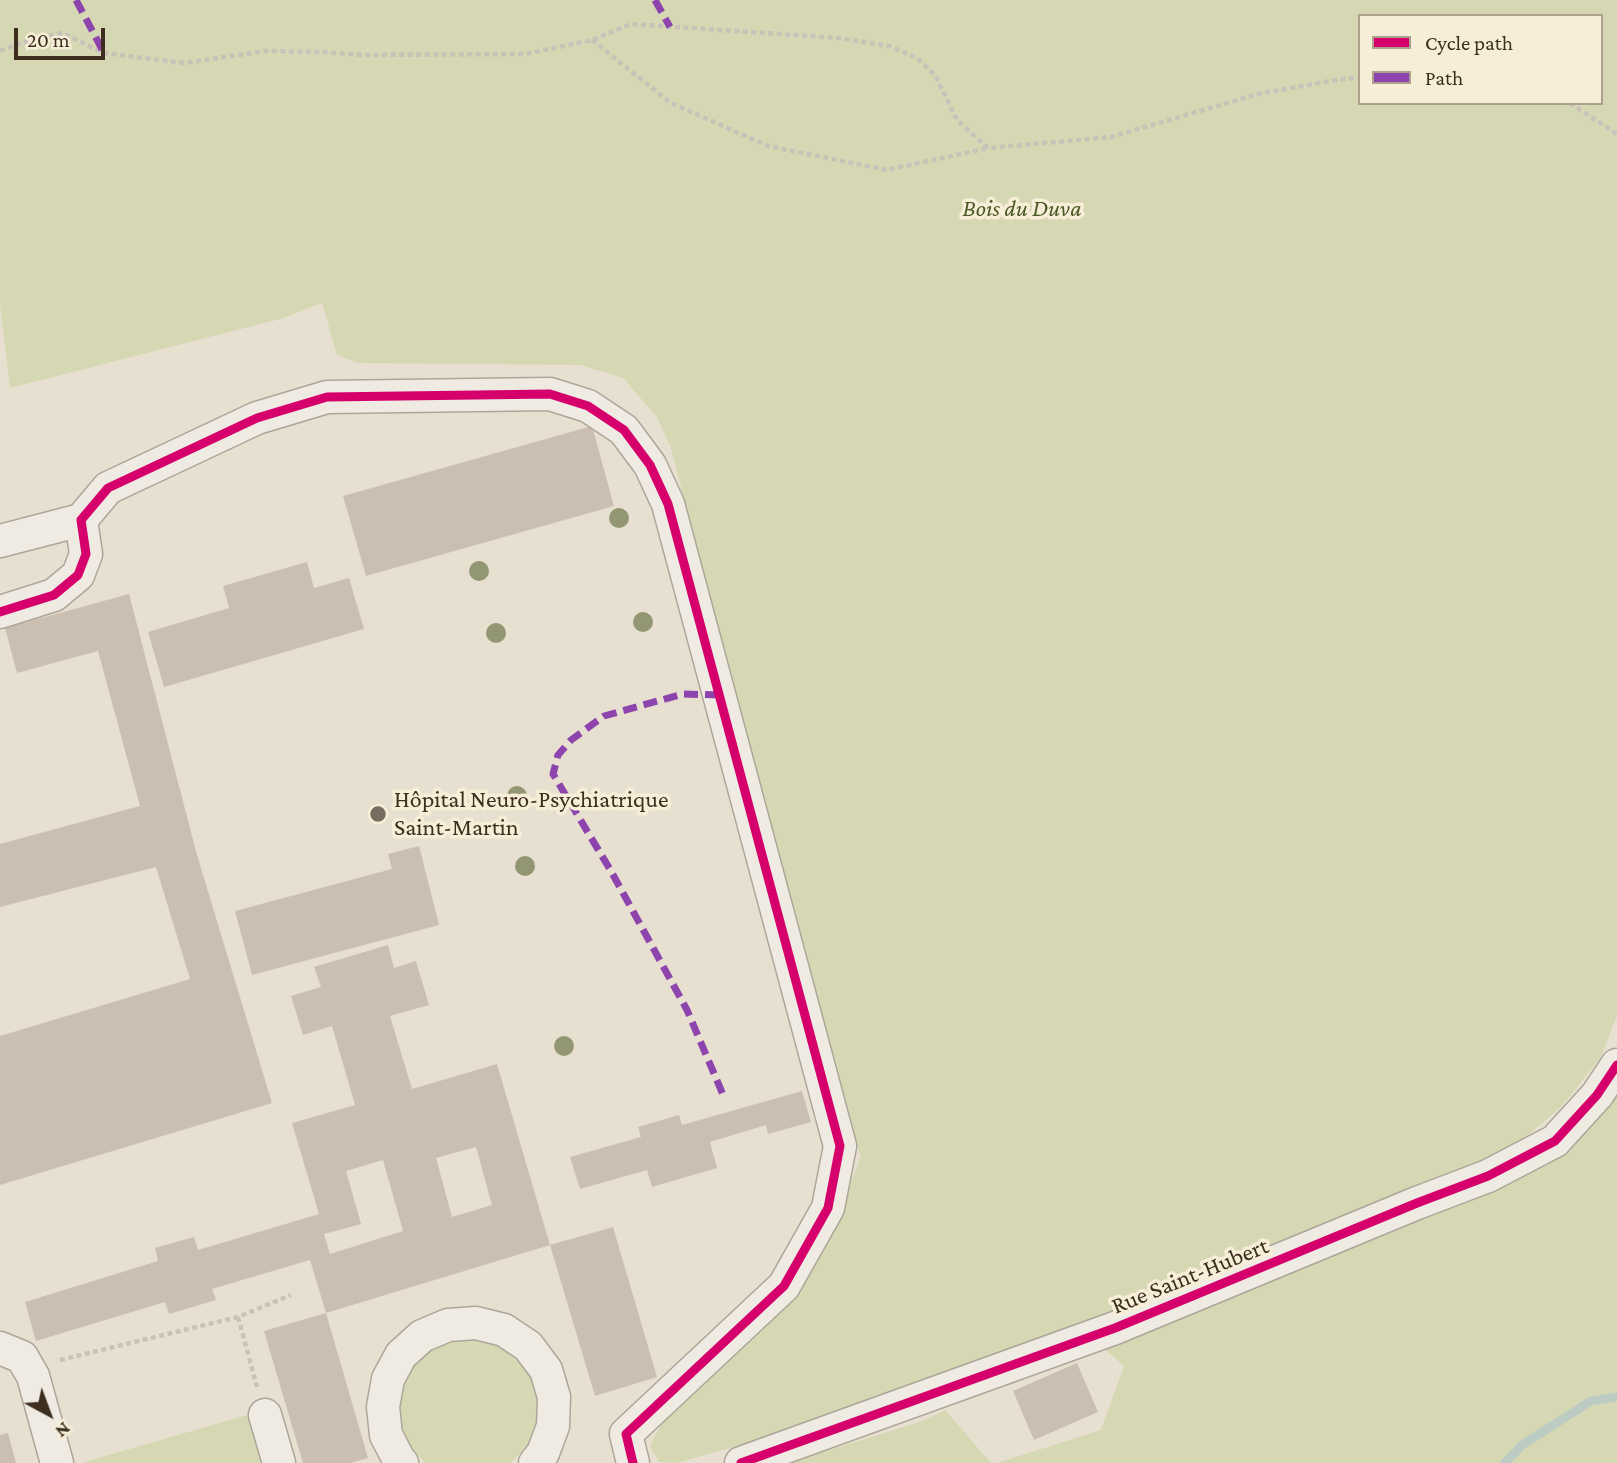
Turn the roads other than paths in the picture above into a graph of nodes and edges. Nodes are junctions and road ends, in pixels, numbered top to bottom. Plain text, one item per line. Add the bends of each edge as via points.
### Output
1 (81, 520) junction
2 (0, 541) edge
3 (0, 612) edge
4 (1617, 1065) edge
5 (0, 1348) edge
6 (265, 1415) road end
7 (57, 1463) edge
8 (279, 1463) edge
9 (402, 1463) edge
10 (535, 1463) edge
11 (633, 1463) edge
12 (741, 1463) edge

1 - 2 street
1 - 3 street via 86,554 78,575 54,596
1 - 11 street via 108,488 257,418 327,397 550,394 588,406 624,430 650,465 668,504 840,1146 828,1208 785,1286 626,1434
4 - 12 street, Rue Saint-Hubert via 1597,1096 1555,1141 1488,1176 1115,1328
5 - 7 street via 22,1357 33,1376
6 - 8 street
9 - 10 street via 386,1435 383,1407 388,1379 401,1355 422,1336 448,1325 476,1323 504,1330 528,1346 546,1370 554,1397 553,1426

